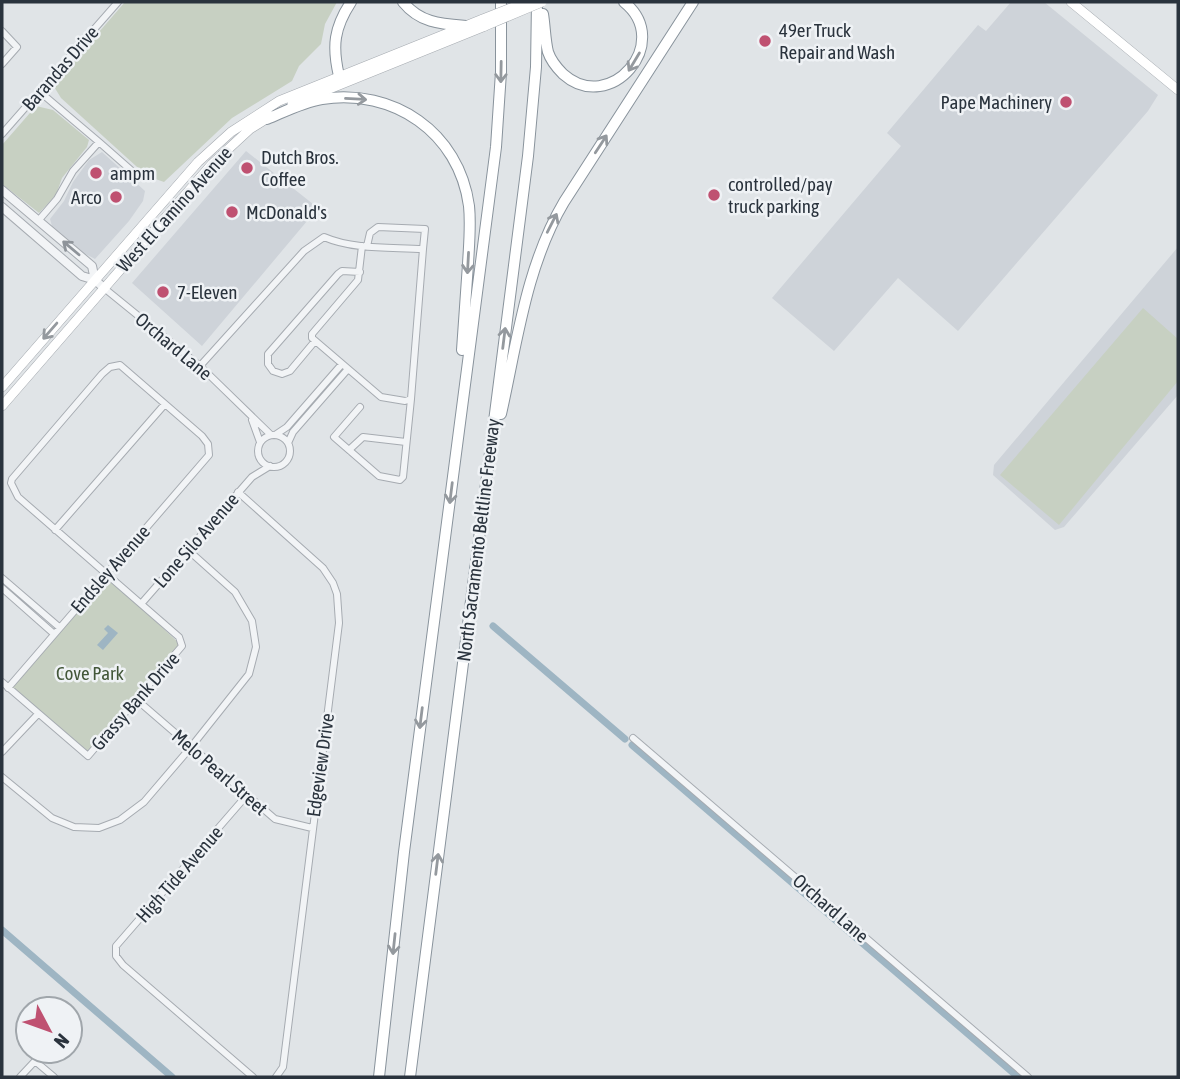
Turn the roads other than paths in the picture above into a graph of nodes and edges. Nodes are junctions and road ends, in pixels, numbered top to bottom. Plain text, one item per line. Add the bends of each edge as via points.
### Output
1 (118, 2) edge
2 (351, 2) edge
3 (403, 2) edge
4 (526, 2) edge
5 (540, 2) edge
6 (624, 2) edge
7 (692, 2) edge
8 (1071, 2) edge
9 (501, 3) edge
10 (484, 22) junction
11 (467, 26) junction
12 (2, 31) edge
13 (2, 64) edge
14 (341, 79) junction
15 (1176, 85) edge
16 (40, 92) junction
17 (267, 119) junction
18 (2, 134) edge
19 (99, 142) junction
20 (132, 171) dead end
21 (2, 191) edge
22 (2, 207) edge
23 (38, 221) junction
24 (365, 246) junction
25 (423, 249) junction
26 (360, 272) junction
27 (95, 280) junction
28 (104, 288) junction
29 (316, 341) junction
30 (342, 364) junction
31 (200, 366) junction
32 (348, 369) junction
33 (2, 387) edge
34 (411, 399) junction
35 (165, 404) junction
36 (2, 406) edge
37 (360, 407) dead end
38 (250, 415) junction
39 (273, 435) junction
40 (260, 442) junction
41 (407, 442) junction
42 (288, 443) junction
43 (457, 447) junction
44 (349, 450) junction
45 (259, 456) junction
46 (270, 466) junction
47 (252, 477) junction
48 (486, 478) junction
49 (238, 492) junction
50 (55, 530) junction
51 (188, 550) junction
52 (106, 575) junction
53 (2, 578) edge
54 (2, 589) edge
55 (141, 604) junction
56 (56, 630) junction
57 (5, 685) edge
58 (137, 700) junction
59 (38, 713) junction
60 (633, 738) dead end
61 (191, 747) junction
62 (2, 752) edge
63 (2, 777) edge
64 (247, 795) junction
65 (312, 828) junction
66 (20, 1077) edge
67 (54, 1077) edge
68 (253, 1077) edge
69 (276, 1077) edge
70 (379, 1077) edge
71 (410, 1077) edge
72 (1028, 1077) edge

1 - 16 street, Barandas Drive
2 - 14 highway via 336,37 335,60
3 - 11 highway via 425,20
4 - 10 main road, West El Camino Avenue, bridge
6 -> 5 highway via 640,22 640,55 618,81 602,86 585,86 556,68 548,53
5 - 10 main road, West El Camino Avenue, bridge
48 -> 5 highway, North Sacramento Beltline Freeway via 533,111
48 -> 7 highway via 532,275 547,233
8 - 15 main road
9 -> 43 highway, North Sacramento Beltline Freeway via 496,147
10 - 11 main road, West El Camino Avenue
10 - 14 main road, West El Camino Avenue
11 - 14 main road, West El Camino Avenue
12 - 13 street via 17,47
14 - 17 main road, West El Camino Avenue
14 - 27 main road, West El Camino Avenue via 279,101 216,144
16 - 18 street, Barandas Drive
16 - 19 street
17 - 28 main road, West El Camino Avenue via 212,164
17 -> 43 highway via 319,99 382,101 428,128 446,148 465,187 470,217
19 - 20 street
19 - 23 street
21 - 23 street, Orchard Lane
22 - 27 street, Orchard Lane via 82,276
27 -> 23 street, Orchard Lane via 92,265
24 - 25 street
24 - 25 street via 378,227 425,229
24 - 26 street
24 - 31 street via 324,237 304,251
25 - 34 street
26 - 29 street via 312,334
26 - 29 street via 338,274 268,354 268,364 282,374 290,371
27 - 28 street, Orchard Lane
27 -> 33 main road, West El Camino Avenue
28 - 31 street, Orchard Lane
28 - 36 main road, West El Camino Avenue
29 - 30 street
30 - 32 street
30 - 39 street via 287,427
31 - 38 street, Orchard Lane
32 - 34 street via 381,397
32 - 42 street
34 - 41 street
35 - 50 street
35 - 50 street via 120,365 110,367 12,479 18,497
35 - 52 street, Endsley Avenue via 202,436 209,455
37 - 44 street via 334,437
38 - 39 street, Orchard Lane
38 - 40 street, Orchard Lane
39 - 40 street
39 - 42 street
40 - 45 street
41 - 44 street via 363,437
41 - 44 street via 400,480 379,476
42 - 46 street via 290,454 285,463
43 -> 70 highway, North Sacramento Beltline Freeway
45 - 46 street
45 - 47 street, Lone Silo Avenue
46 - 47 street, Lone Silo Avenue
47 - 49 street, Lone Silo Avenue
71 -> 48 highway, North Sacramento Beltline Freeway
49 - 51 street, Lone Silo Avenue
49 - 65 street, Edgeview Drive via 323,568 337,594 338,634
50 - 52 street
51 - 55 street, Lone Silo Avenue
51 - 61 street via 235,592 252,621 256,647 249,674
52 - 55 street
52 - 56 street, Endsley Avenue
53 - 56 street
54 - 56 street
55 - 58 street, Grassy Bank Drive via 179,636 182,646
56 - 57 street, Endsley Avenue
57 - 59 street
58 - 59 street, Grassy Bank Drive via 88,756
58 - 61 street, Melo Pearl Street
59 - 62 street
60 - 72 street, Orchard Lane
61 - 63 street via 144,802 120,820 99,828 74,827 52,818
61 - 64 street, Melo Pearl Street
64 - 65 street, Melo Pearl Street via 275,819
64 - 68 street, High Tide Avenue via 116,946 116,956
65 - 69 street, Edgeview Drive via 283,1067
66 - 67 street via 35,1061

